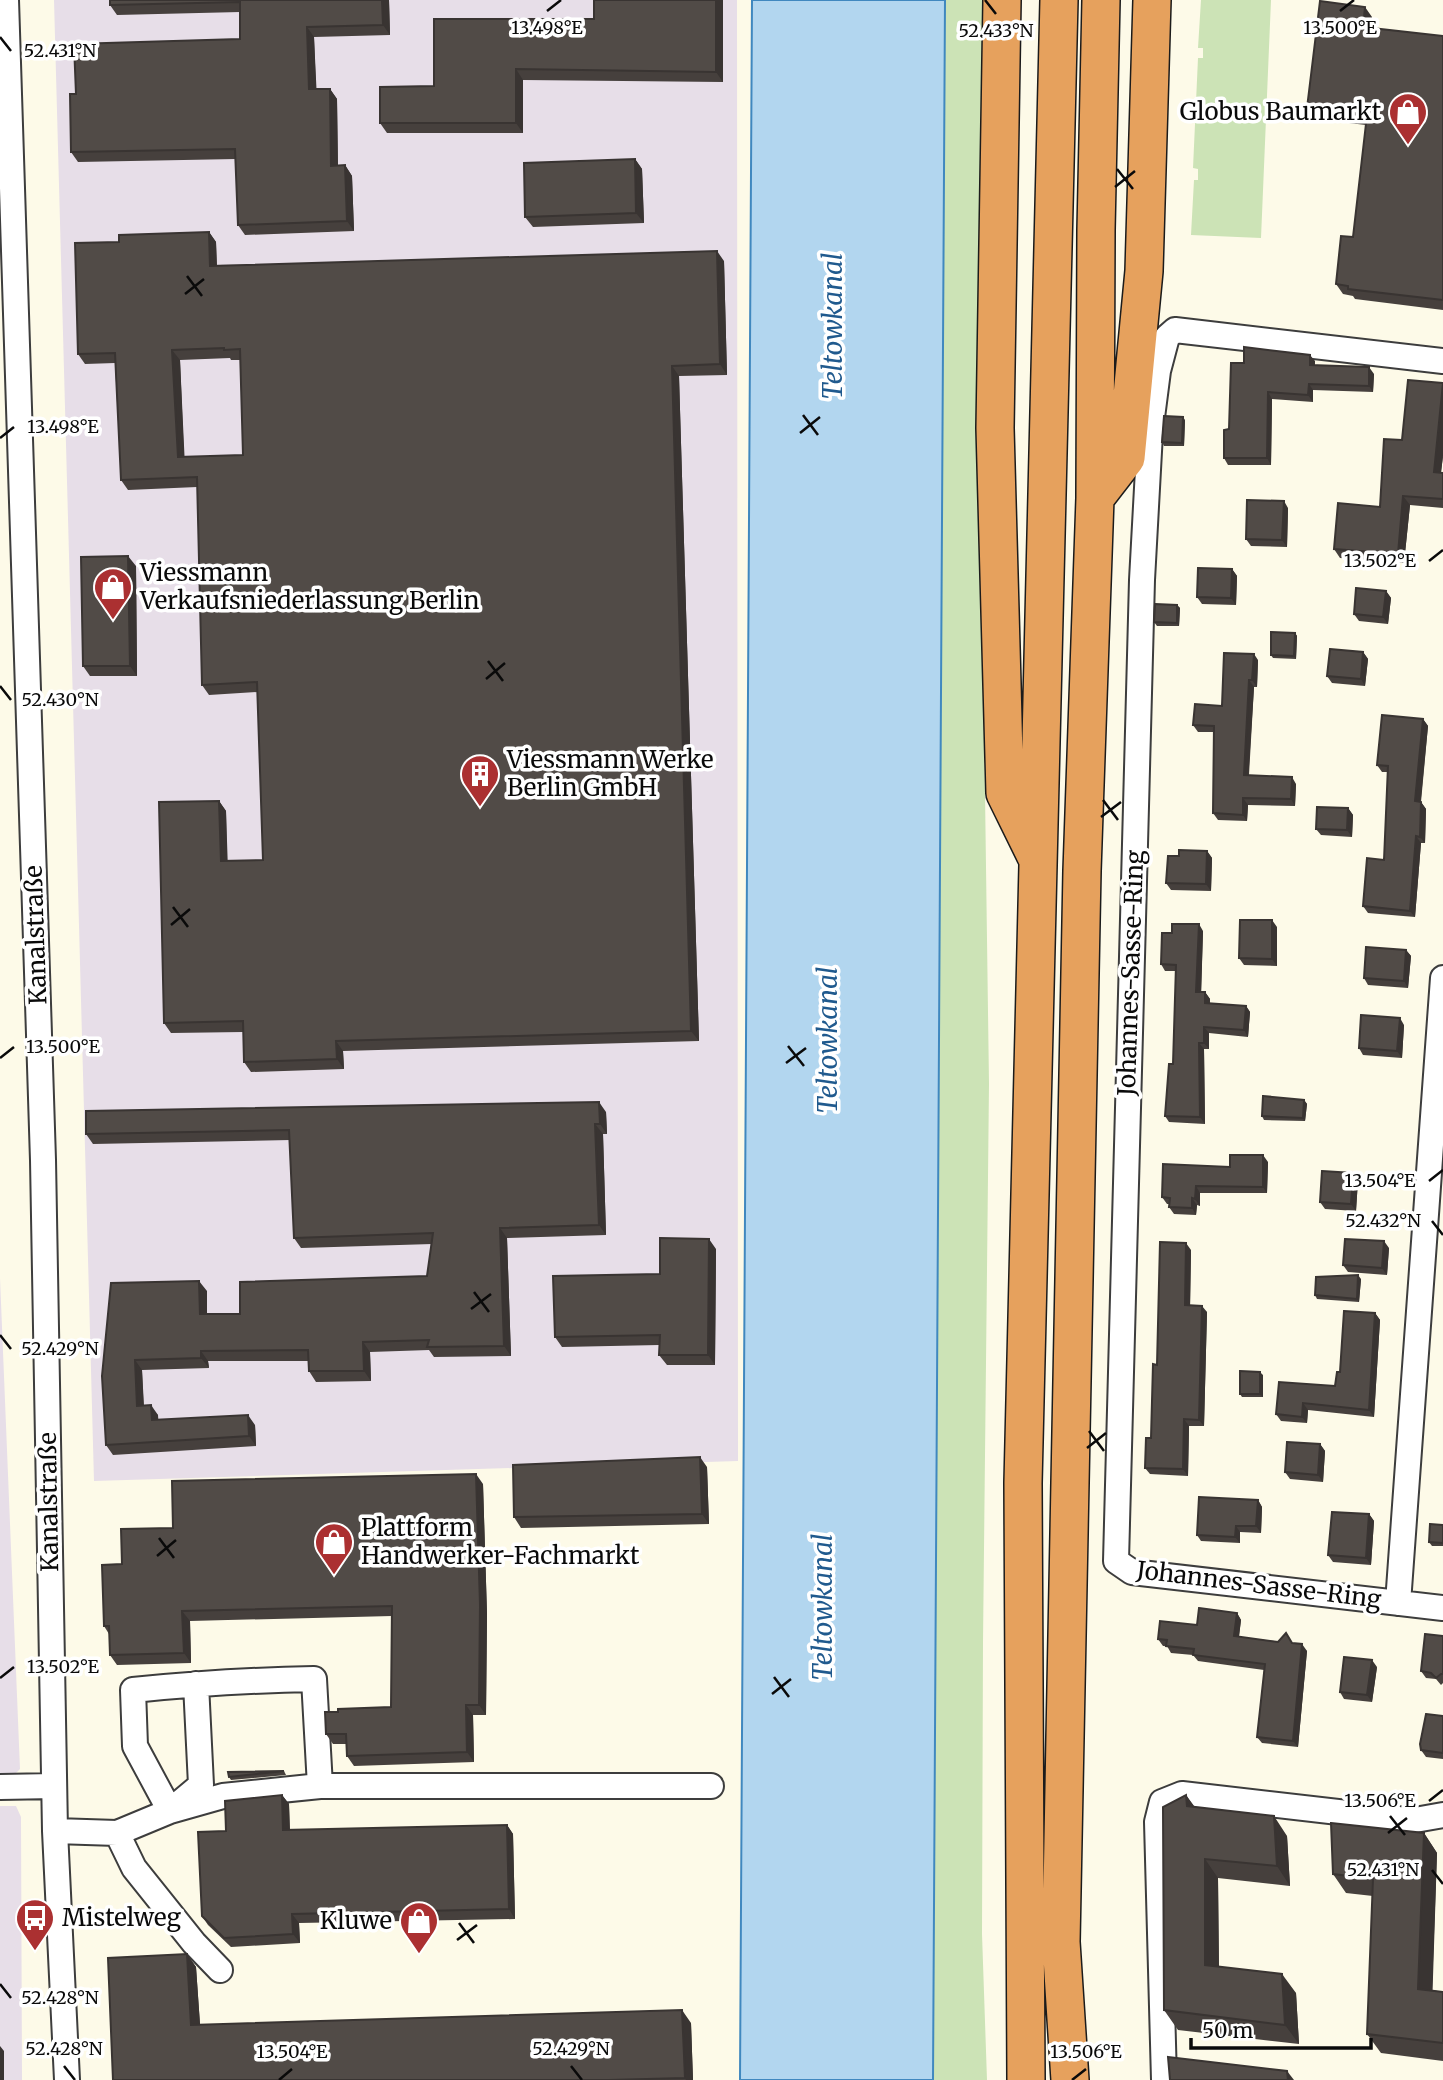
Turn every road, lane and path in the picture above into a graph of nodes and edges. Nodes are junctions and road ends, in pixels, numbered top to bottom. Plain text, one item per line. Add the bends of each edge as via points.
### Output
1 (6, 0) edge
2 (1002, 0) edge
3 (1059, 0) edge
4 (1101, 0) edge
5 (1152, 0) edge
6 (1443, 361) edge
7 (1095, 498) junction
8 (1038, 860) junction
9 (1443, 978) edge
10 (1398, 1603) junction
11 (1443, 1608) edge
12 (196, 1684) junction
13 (54, 1786) junction
14 (320, 1786) junction
15 (711, 1786) dead end
16 (0, 1787) edge
17 (170, 1811) junction
18 (1443, 1815) edge
19 (55, 1831) junction
20 (117, 1833) junction
21 (220, 1970) dead end
22 (67, 2080) edge
23 (1026, 2080) edge
24 (1070, 2080) edge
25 (1164, 2080) edge

1 - 13 street, Kanalstraße via 42,1107
2 - 8 highway via 995,428 1005,793
3 - 8 highway
4 - 7 highway
5 - 7 highway via 1144,271 1126,458
6 - 10 street, Johannes-Sasse-Ring via 1175,330 1167,337 1158,371 1142,580 1116,1561 1132,1572
7 - 24 highway via 1061,1942
8 - 23 highway via 1023,1483
9 - 10 street, Johannes-Sasse-Ring
10 - 11 street, Johannes-Sasse-Ring
12 - 14 street via 314,1679
12 - 17 street via 201,1785
12 - 17 street via 133,1690 135,1746
13 - 16 street
13 - 19 street, Kanalstraße
14 - 15 street
14 - 17 street via 223,1796
17 - 20 street
18 - 25 street via 1399,1819 1182,1794 1162,1802 1157,1822
19 - 20 street
19 - 22 street, Kanalstraße
20 - 21 street via 134,1868

